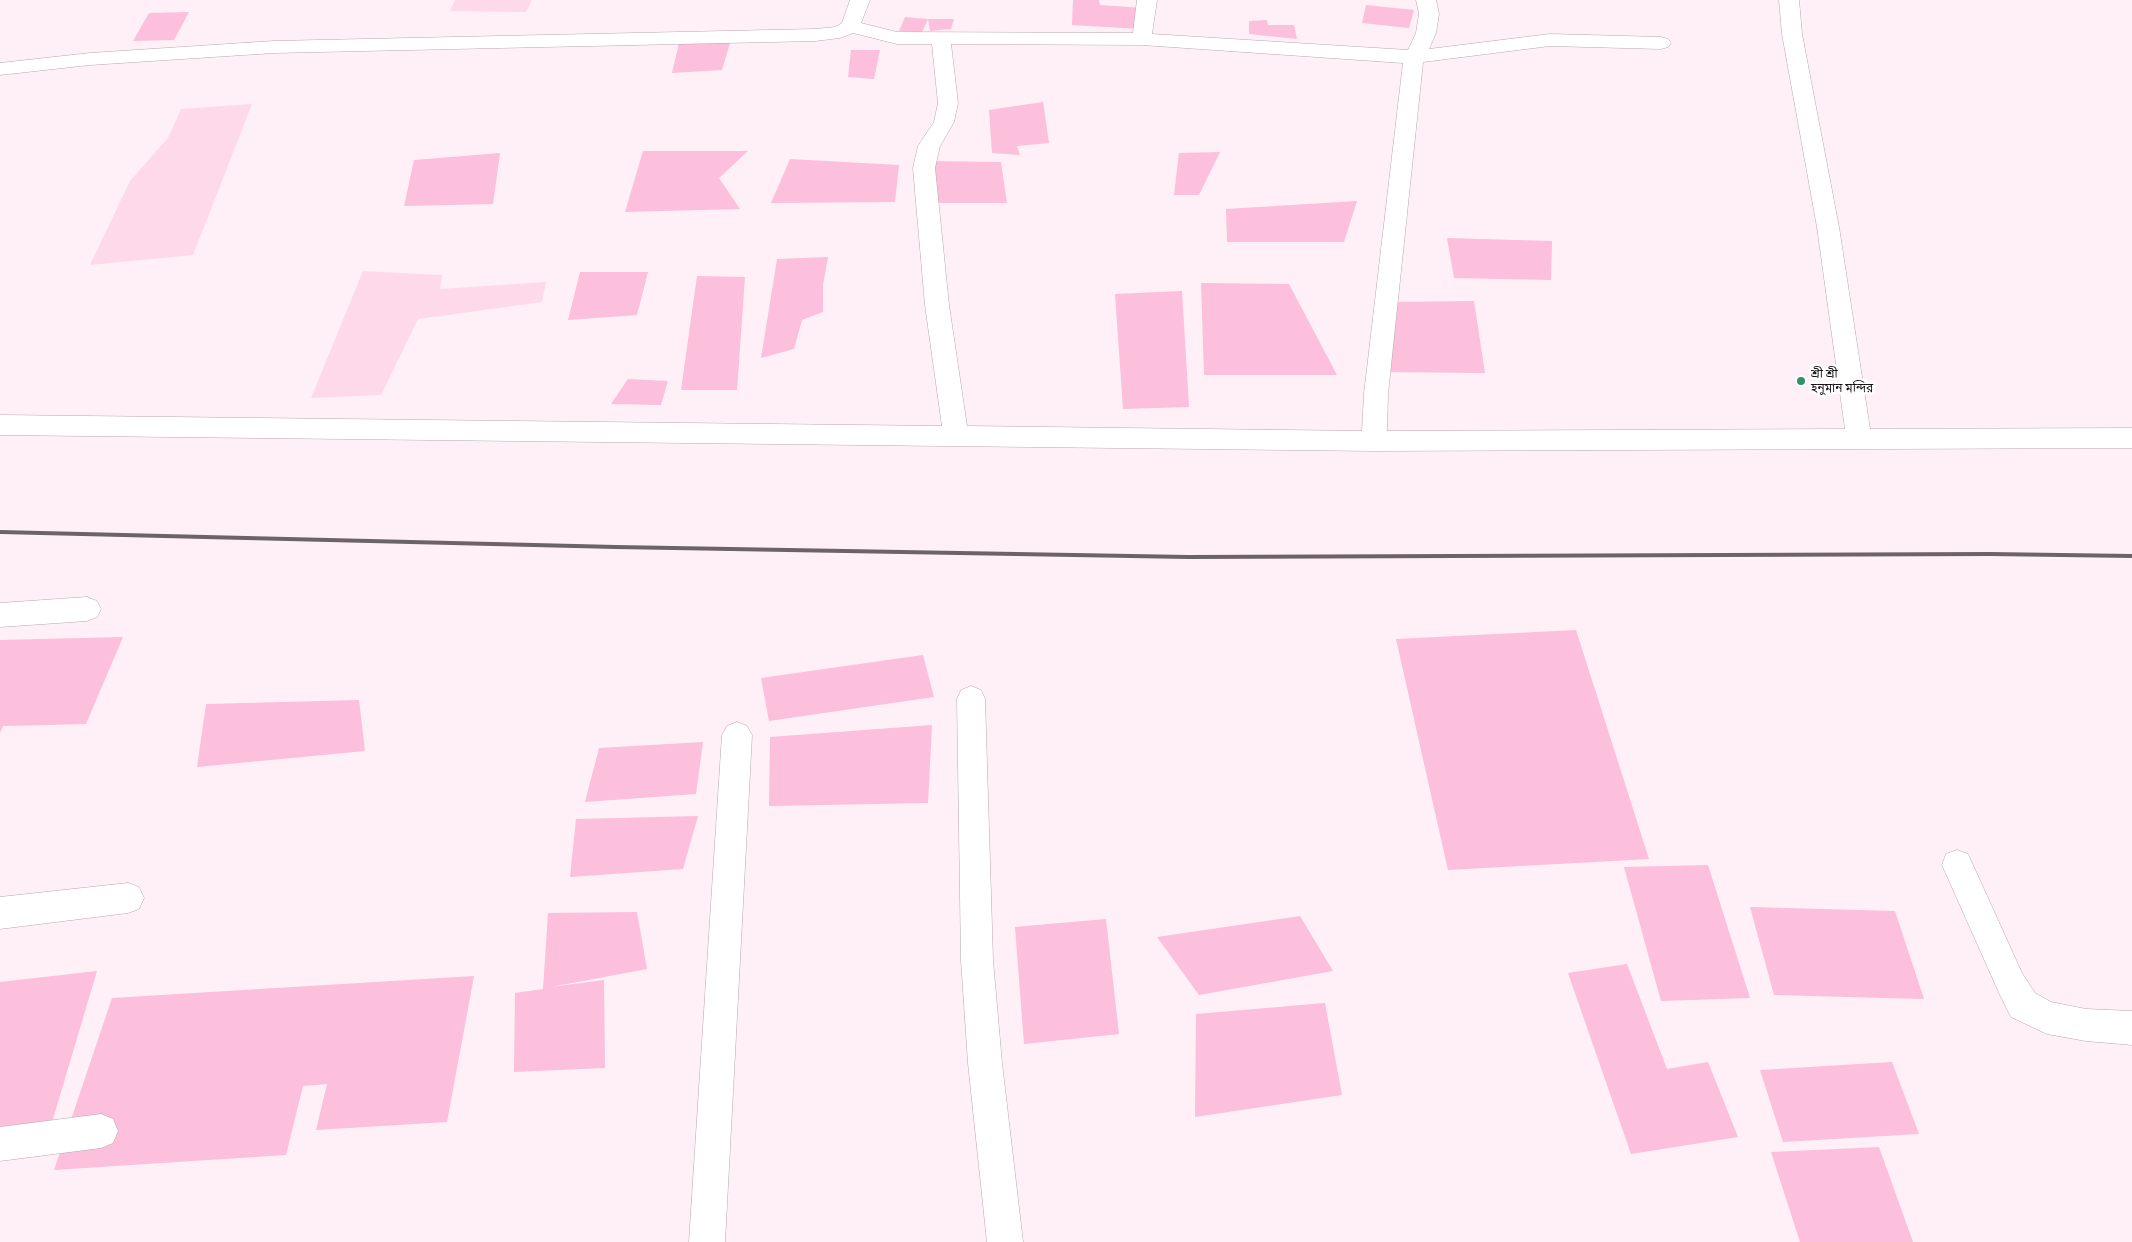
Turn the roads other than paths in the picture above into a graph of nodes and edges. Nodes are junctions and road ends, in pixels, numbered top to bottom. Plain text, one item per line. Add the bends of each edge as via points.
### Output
1 (860, 0) edge
2 (1147, 0) edge
3 (1426, 0) edge
4 (1790, 0) edge
5 (850, 26) junction
6 (941, 39) junction
7 (1142, 39) junction
8 (1661, 43) dead end
9 (1414, 57) junction
10 (0, 70) edge
11 (0, 425) edge
12 (38, 425) junction
13 (956, 435) junction
14 (2132, 438) edge
15 (0, 439) edge
16 (1859, 439) junction
17 (1374, 441) junction
18 (87, 609) dead end
19 (0, 615) edge
20 (971, 699) dead end
21 (737, 735) dead end
22 (1957, 865) dead end
23 (128, 898) dead end
24 (0, 913) edge
25 (2132, 1028) edge
26 (101, 1131) dead end
27 (0, 1144) edge
28 (707, 1242) edge
29 (1005, 1242) edge

1 - 5 street
2 - 7 street
3 - 9 street via 1429,14 1426,32
4 - 16 street via 1792,34 1828,228
5 - 6 street via 897,38
5 - 10 street via 840,32 815,35 274,47 90,59
6 - 7 street
6 - 13 street via 948,103 944,122 929,146 924,168 937,305
7 - 9 street
8 - 9 street via 1550,40
9 - 17 street via 1376,394
11 - 12 street
12 - 13 street
12 - 15 street
13 - 17 street
14 - 16 street
16 - 17 street
18 - 19 street
20 - 29 street via 977,960
21 - 28 street
22 - 25 street via 2011,984 2024,1004 2047,1018
23 - 24 street
26 - 27 street

